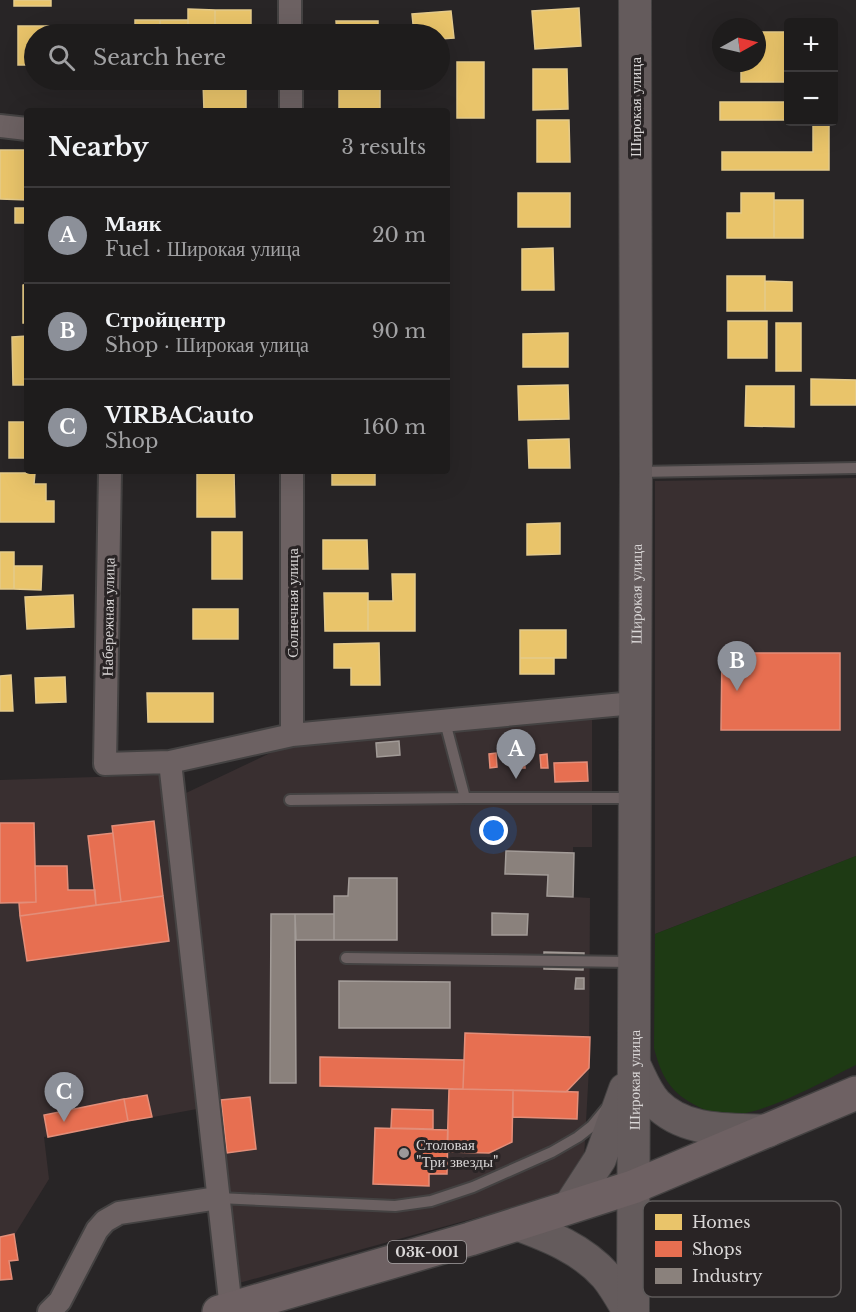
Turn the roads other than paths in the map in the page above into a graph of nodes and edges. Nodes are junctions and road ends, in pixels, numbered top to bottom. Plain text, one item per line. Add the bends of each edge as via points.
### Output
1 (290, 0) edge
2 (635, 0) edge
3 (290, 24) edge
4 (291, 90) edge
5 (291, 108) edge
6 (0, 126) edge
7 (24, 129) edge
8 (856, 468) edge
9 (636, 472) junction
10 (110, 474) edge
11 (292, 474) edge
12 (634, 703) junction
13 (445, 722) junction
14 (292, 735) junction
15 (170, 762) junction
16 (465, 798) junction
17 (634, 798) junction
18 (290, 800) dead end
19 (346, 958) dead end
20 (634, 962) junction
21 (624, 1069) junction
22 (856, 1093) edge
23 (768, 1131) junction
24 (633, 1187) junction
25 (219, 1198) junction
26 (569, 1207) junction
27 (516, 1224) junction
28 (225, 1310) edge
29 (49, 1312) edge
30 (631, 1312) edge

1 - 3 street
2 - 9 street, Широкая улица
4 - 5 street
6 - 7 street
8 - 9 lane
9 - 12 street, Широкая улица
10 - 15 street, Набережная улица via 105,764
11 - 14 street, Солнечная улица
12 - 13 street
12 - 17 street, Широкая улица
13 - 14 street
13 - 16 lane
14 - 15 street
15 - 25 street
16 - 17 lane
16 - 18 lane
17 - 20 street, Широкая улица
19 - 20 lane
20 - 21 street, Широкая улица via 634,1021
21 - 23 street via 670,1114 688,1122 709,1128
21 - 24 street, Широкая улица
21 - 25 lane via 604,1113 578,1137 451,1196 395,1206
21 - 26 street via 617,1114 600,1159
22 - 23 main road, 03К-001
23 - 24 main road, 03К-001
24 - 26 main road, 03К-001
24 - 30 street, Широкая улица
25 - 28 street
25 - 29 street via 119,1213 105,1221 60,1301
26 - 27 main road, 03К-001
27 - 28 main road, 03К-001
27 - 30 street via 569,1246 589,1261

